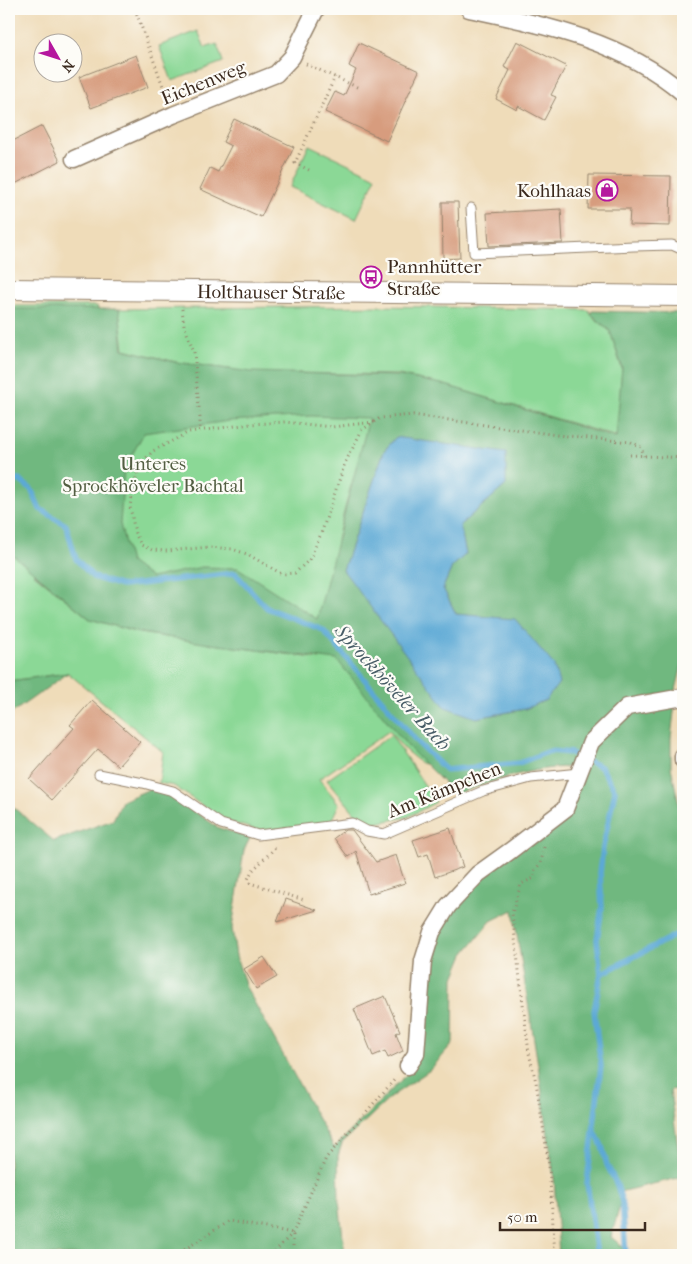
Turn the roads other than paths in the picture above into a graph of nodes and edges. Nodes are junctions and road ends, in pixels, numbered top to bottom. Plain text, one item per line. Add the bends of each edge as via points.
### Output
1 (316, 9) edge
2 (469, 9) edge
3 (683, 93) edge
4 (74, 159) dead end
5 (471, 208) dead end
6 (683, 250) edge
7 (9, 289) edge
8 (683, 296) edge
9 (683, 697) edge
10 (683, 756) edge
11 (683, 760) edge
12 (579, 773) junction
13 (99, 774) dead end
14 (408, 1066) road end

1 - 4 street, Eichenweg via 292,58 282,70
2 - 3 street via 605,45 651,70
5 - 6 lane via 474,253 672,245
7 - 8 street, Holthauser Straße
9 - 12 street via 627,707 591,742
10 - 11 street
12 - 13 lane, Am Kämpchen via 531,778 483,791 384,834 367,831 352,823 258,835 221,824 173,791
12 - 14 street via 566,809 491,863 468,883 439,919 424,961 416,1054

